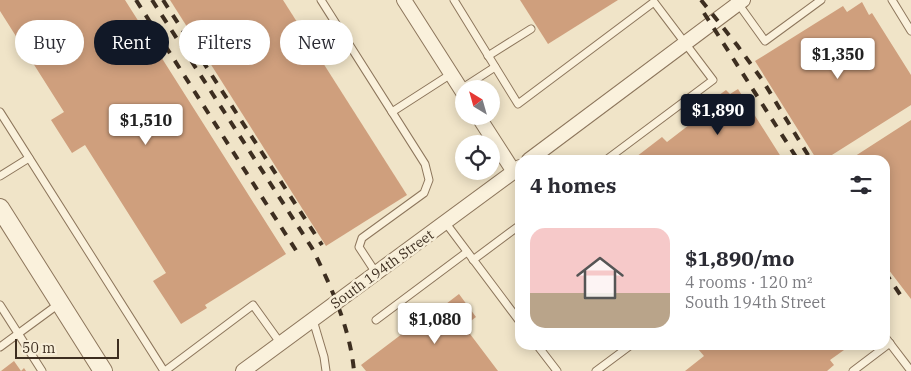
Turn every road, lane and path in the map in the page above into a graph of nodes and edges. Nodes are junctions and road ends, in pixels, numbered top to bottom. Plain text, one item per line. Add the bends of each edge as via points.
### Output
1 (321, 0) edge
2 (404, 0) edge
3 (454, 0) edge
4 (821, 0) edge
5 (892, 0) edge
6 (738, 1) edge
7 (531, 29) dead end
8 (911, 31) edge
9 (685, 43) junction
10 (488, 56) junction
11 (495, 67) junction
12 (451, 74) junction
13 (455, 80) edge
14 (477, 80) edge
15 (0, 112) edge
16 (392, 112) junction
17 (485, 125) edge
18 (536, 155) edge
19 (613, 155) edge
20 (29, 158) junction
21 (515, 166) edge
22 (515, 170) edge
23 (0, 176) edge
24 (0, 208) edge
25 (445, 222) junction
26 (515, 229) edge
27 (467, 252) junction
28 (473, 260) junction
29 (376, 273) junction
30 (60, 302) junction
31 (0, 305) edge
32 (515, 315) edge
33 (313, 320) junction
34 (376, 320) dead end
35 (18, 334) junction
36 (890, 343) edge
37 (280, 344) junction
38 (0, 347) edge
39 (541, 350) edge
40 (624, 350) edge
41 (881, 350) edge
42 (42, 371) edge
43 (103, 371) edge
44 (164, 371) edge
45 (244, 371) edge
46 (326, 371) edge
47 (557, 371) edge
48 (596, 371) edge
49 (853, 371) edge
50 (911, 371) edge

1 - 16 lane
2 - 12 street
3 - 10 lane
4 - 6 lane via 766,41
5 - 8 lane
6 - 9 street
7 - 10 lane
9 - 11 lane via 654,2 518,104
9 - 18 street
9 - 19 lane via 713,80
10 - 11 lane
11 - 14 lane
12 - 13 street
12 - 16 lane
15 - 20 lane
16 - 29 lane via 425,164 429,180 424,193 362,238 359,247
17 - 21 street
20 - 23 lane
20 - 44 lane
22 - 25 street, South 194th Street
24 - 30 street
25 - 27 lane
25 - 29 street, South 194th Street
26 - 28 lane
27 - 28 lane
27 - 34 lane
28 - 32 lane
29 - 33 street, South 194th Street
30 - 35 lane
30 - 43 street
31 - 35 lane
33 - 37 street, South 194th Street
33 - 46 lane
35 - 38 lane
35 - 42 lane
36 - 50 lane
37 - 44 lane via 253,304
37 - 45 street, South 194th Street
39 - 47 lane
40 - 48 lane
41 - 49 lane

